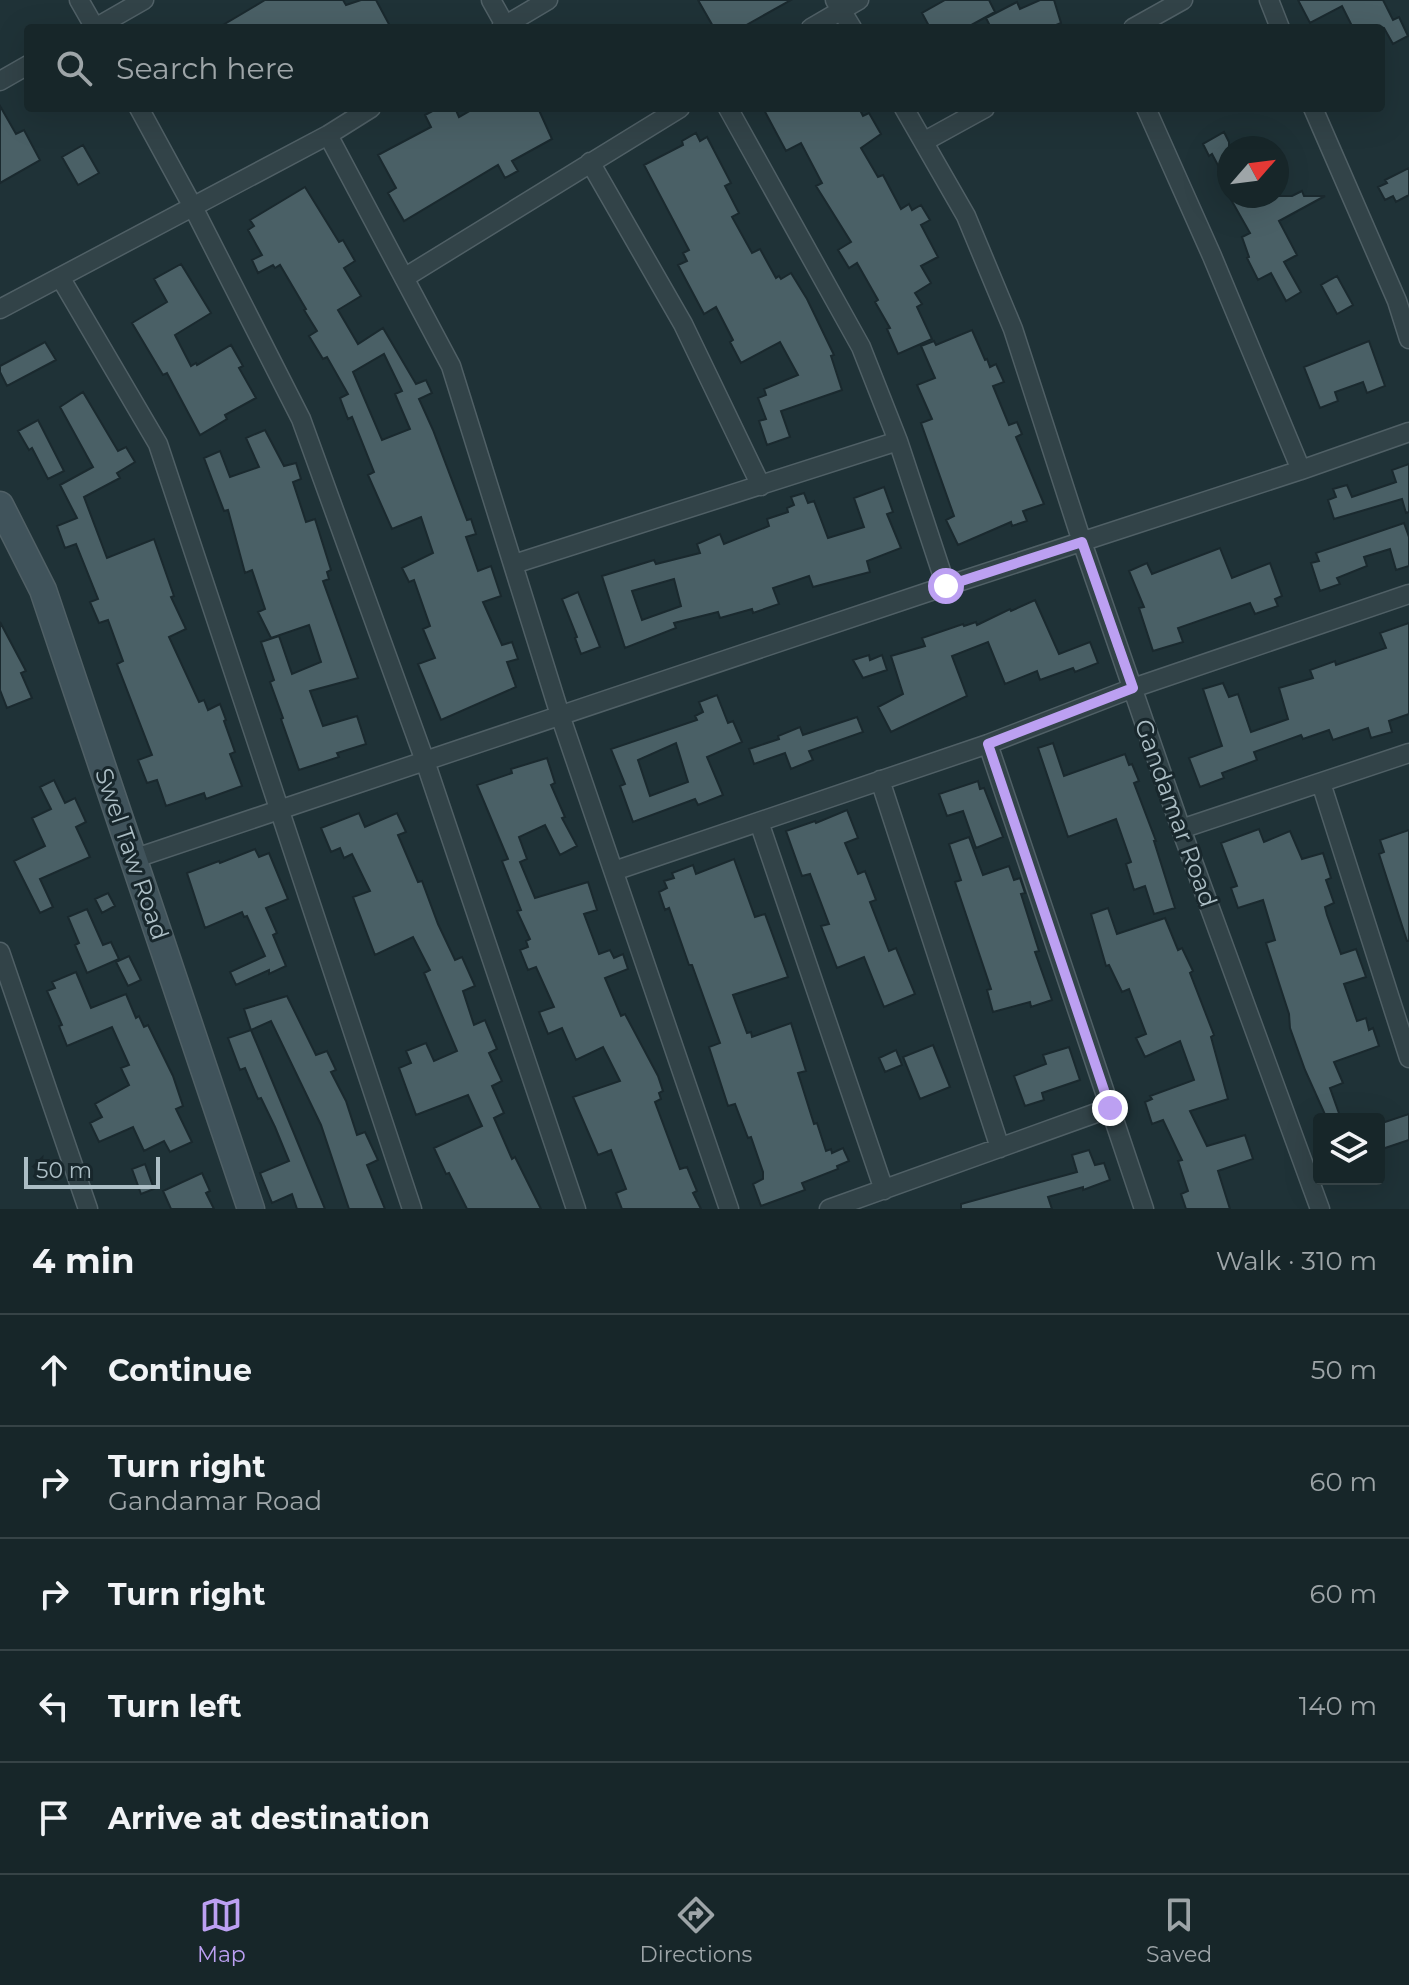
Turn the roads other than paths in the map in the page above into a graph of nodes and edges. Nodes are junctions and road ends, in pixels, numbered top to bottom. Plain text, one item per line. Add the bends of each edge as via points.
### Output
1 (79, 0) edge
2 (144, 0) edge
3 (491, 0) edge
4 (548, 0) edge
5 (859, 0) edge
6 (1183, 0) edge
7 (1269, 0) edge
8 (838, 5) edge
9 (93, 24) edge
10 (102, 24) edge
11 (502, 24) edge
12 (508, 24) edge
13 (816, 24) edge
14 (850, 24) edge
15 (1140, 24) edge
16 (1278, 24) edge
17 (24, 67) edge
18 (0, 81) edge
19 (141, 112) edge
20 (365, 112) edge
21 (673, 112) edge
22 (730, 112) edge
23 (907, 112) edge
24 (978, 112) edge
25 (1148, 112) edge
26 (1315, 112) edge
27 (328, 135) junction
28 (925, 141) junction
29 (590, 162) junction
30 (193, 207) junction
31 (60, 277) junction
32 (404, 278) junction
33 (0, 309) edge
34 (1409, 339) edge
35 (1409, 432) edge
36 (898, 441) junction
37 (1301, 470) junction
38 (761, 486) junction
39 (0, 505) edge
40 (1082, 542) junction
41 (514, 564) junction
42 (946, 586) junction
43 (1409, 594) edge
44 (1133, 688) junction
45 (560, 715) junction
46 (988, 744) junction
47 (1409, 753) edge
48 (425, 761) junction
49 (880, 780) junction
50 (1321, 783) junction
51 (280, 809) junction
52 (759, 822) junction
53 (1181, 829) junction
54 (133, 859) junction
55 (614, 871) junction
56 (0, 952) edge
57 (1409, 1058) edge
58 (1110, 1108) junction
59 (1000, 1148) junction
60 (884, 1190) junction
61 (88, 1209) edge
62 (251, 1209) edge
63 (412, 1209) edge
64 (576, 1209) edge
65 (729, 1209) edge
66 (829, 1209) edge
67 (1144, 1209) edge
68 (1320, 1209) edge

1 - 9 street
2 - 10 street
3 - 11 street
4 - 12 street
5 - 8 street
6 - 15 street
7 - 16 street
8 - 13 street
8 - 14 street
17 - 18 street
19 - 30 street
20 - 27 street
21 - 29 street
22 - 36 street via 861,347
23 - 28 street, Gandamar Road
24 - 28 street
25 - 37 street
26 - 34 street
27 - 30 street
27 - 32 street
28 - 40 street, Gandamar Road via 966,216 1013,329
29 - 32 street
29 - 38 street via 683,324
30 - 31 street
30 - 48 street via 301,419
31 - 33 street
31 - 51 street via 158,444
32 - 41 street via 451,366
35 - 37 street
36 - 38 street
36 - 42 street
37 - 40 street
38 - 41 street
39 - 54 street, Swel Taw Road via 43,590
40 - 42 street
40 - 44 street, Gandamar Road
41 - 45 street
42 - 45 street
43 - 44 street
44 - 46 street
44 - 53 street, Gandamar Road
45 - 48 street
45 - 55 street
46 - 49 street
46 - 58 street
47 - 50 street
48 - 51 street
48 - 64 street
49 - 52 street
49 - 59 street
50 - 53 street
50 - 57 street
51 - 54 street
51 - 63 street
52 - 55 street
52 - 60 street
53 - 68 street, Gandamar Road
54 - 62 street, Swel Taw Road
55 - 65 street
56 - 61 street
58 - 59 street
58 - 67 street
59 - 60 street
60 - 66 street

